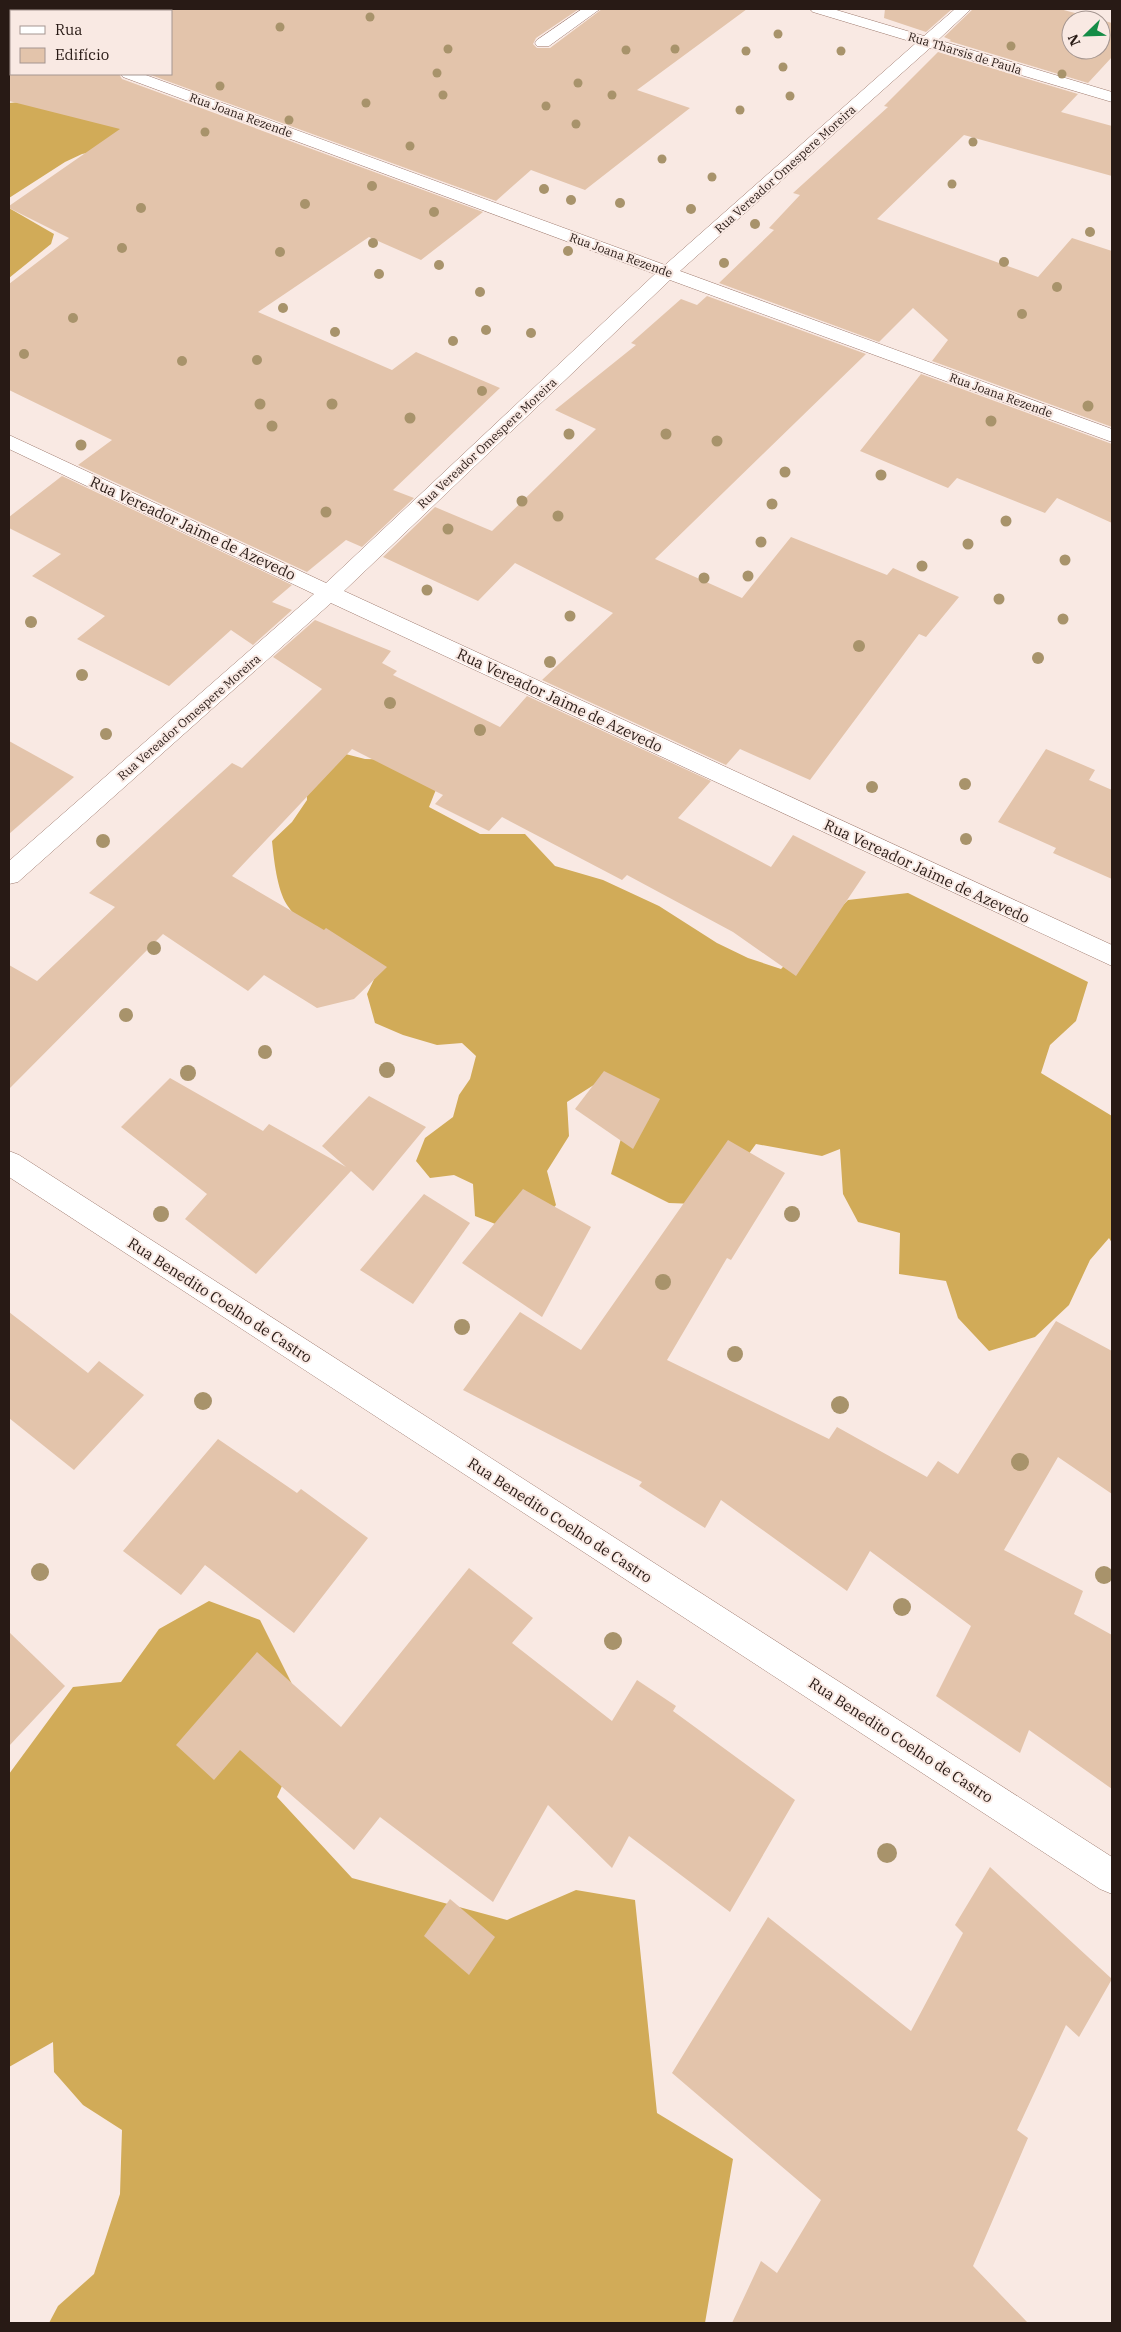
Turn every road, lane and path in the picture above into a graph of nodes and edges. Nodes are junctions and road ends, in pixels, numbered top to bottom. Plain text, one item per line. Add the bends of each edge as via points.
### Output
1 (592, 9) edge
2 (818, 9) edge
3 (964, 9) edge
4 (544, 42) dead end
5 (928, 42) junction
6 (132, 75) edge
7 (1112, 97) edge
8 (668, 272) junction
9 (1112, 436) edge
10 (9, 441) edge
11 (329, 593) junction
12 (9, 875) edge
13 (1112, 956) edge
14 (9, 1163) edge
15 (1112, 1877) edge

1 - 4 street
2 - 5 street, Rua Tharsis de Paula
3 - 5 street, Rua Vereador Omespere Moreira
5 - 7 street, Rua Tharsis de Paula
5 - 8 street, Rua Vereador Omespere Moreira
6 - 8 street, Rua Joana Rezende
8 - 9 street, Rua Joana Rezende
8 - 11 street, Rua Vereador Omespere Moreira
10 - 11 street, Rua Vereador Jaime de Azevedo
11 - 12 street, Rua Vereador Omespere Moreira
11 - 13 street, Rua Vereador Jaime de Azevedo
14 - 15 street, Rua Benedito Coelho de Castro

